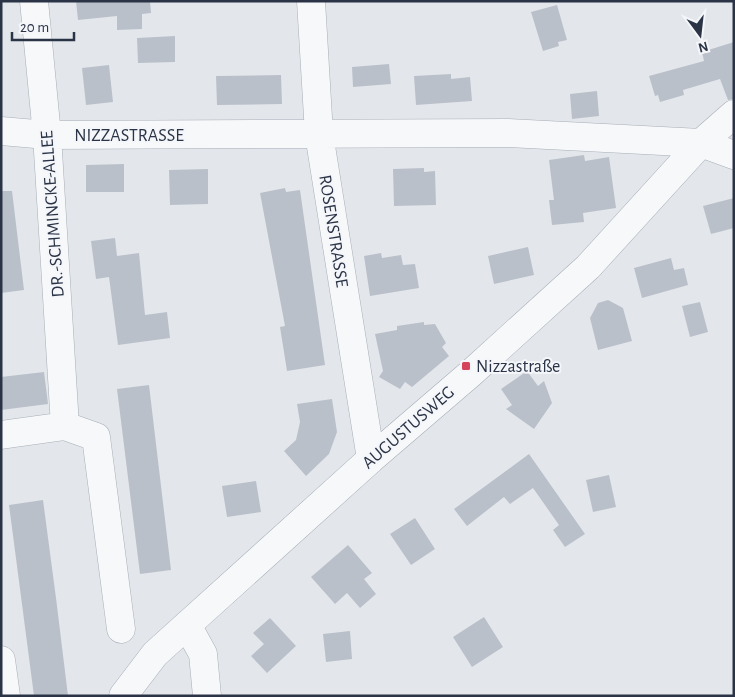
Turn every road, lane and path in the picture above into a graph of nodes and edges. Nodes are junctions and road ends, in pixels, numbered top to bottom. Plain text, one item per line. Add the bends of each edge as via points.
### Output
1 (34, 1) edge
2 (311, 1) edge
3 (734, 114) edge
4 (1, 131) edge
5 (319, 134) junction
6 (47, 135) junction
7 (701, 143) junction
8 (734, 155) edge
9 (65, 426) junction
10 (1, 435) edge
11 (371, 459) junction
12 (187, 625) junction
13 (121, 630) dead end
14 (1, 660) edge
15 (6, 696) edge
16 (123, 696) edge
17 (207, 696) edge

1 - 6 street, DR.-SCHMINCKE-ALLEE
2 - 5 street, ROSENSTRASSE
3 - 7 street, AUGUSTUSWEG
4 - 6 street, NIZZASTRASSE
5 - 6 street, NIZZASTRASSE
5 - 7 street, NIZZASTRASSE via 508,133
5 - 11 street, ROSENSTRASSE
6 - 9 street, DR.-SCHMINCKE-ALLEE
7 - 8 street, NIZZASTRASSE
7 - 11 street, AUGUSTUSWEG via 588,267
9 - 10 street
9 - 13 street via 96,437
11 - 12 street, AUGUSTUSWEG
12 - 16 street, AUGUSTUSWEG via 155,654
12 - 17 street via 202,654
14 - 15 street

